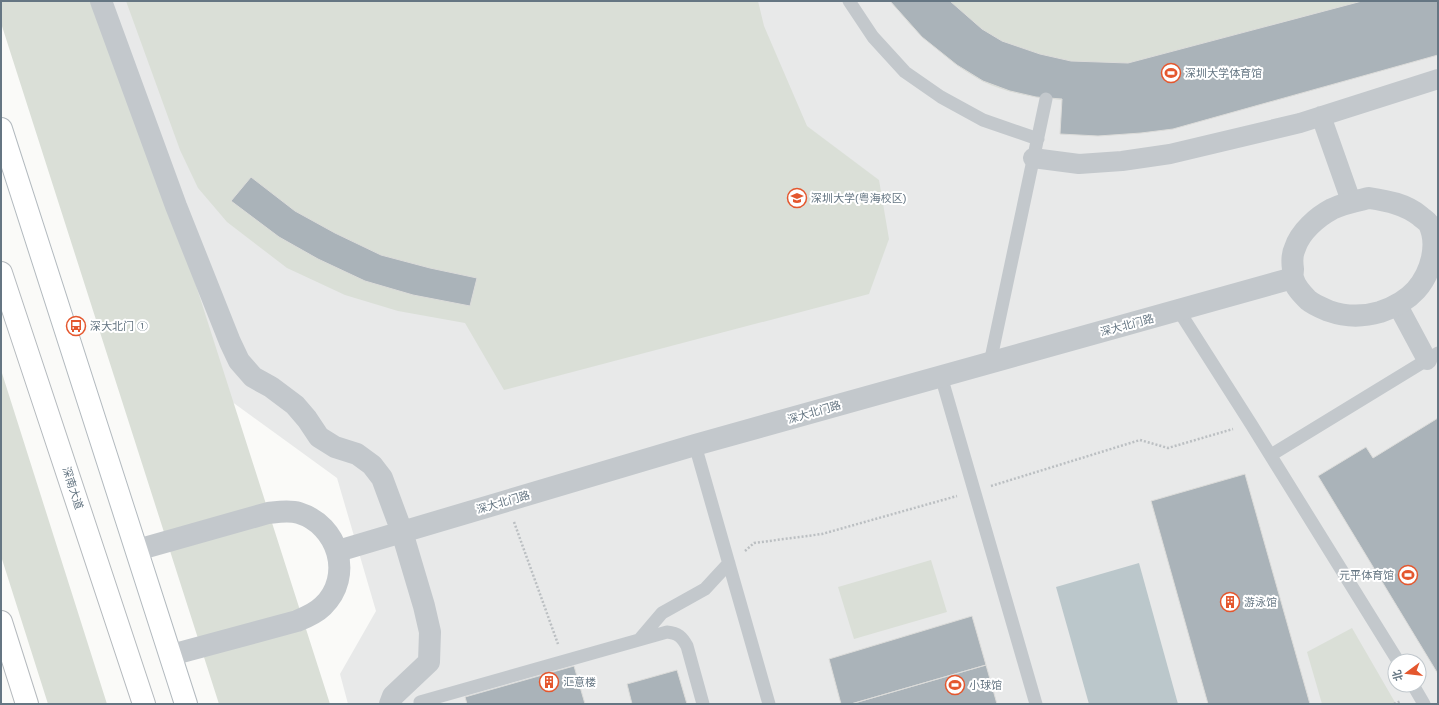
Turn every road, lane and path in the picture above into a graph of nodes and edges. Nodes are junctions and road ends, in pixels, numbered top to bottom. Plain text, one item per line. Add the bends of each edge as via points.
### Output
1 (102, 1) edge
2 (848, 1) edge
3 (1438, 79) edge
4 (1046, 98) dead end
5 (1321, 116) junction
6 (1, 129) edge
7 (1038, 139) junction
8 (1033, 158) junction
9 (1351, 201) junction
10 (1437, 237) edge
11 (2, 274) edge
12 (1293, 278) junction
13 (1398, 304) junction
14 (1179, 311) junction
15 (1432, 356) edge
16 (990, 363) junction
17 (941, 376) junction
18 (695, 446) junction
19 (1271, 455) junction
20 (506, 501) junction
21 (402, 532) junction
22 (136, 550) junction
23 (338, 551) junction
24 (729, 563) junction
25 (1, 622) edge
26 (639, 640) junction
27 (1393, 653) edge
28 (171, 655) junction
29 (564, 661) junction
30 (413, 678) junction
31 (1417, 693) edge
32 (421, 703) edge
33 (27, 704) edge
34 (144, 704) edge
35 (186, 704) edge
36 (390, 704) edge
37 (703, 704) edge
38 (768, 704) edge
39 (1036, 704) edge
40 (1424, 704) edge

1 - 21 street via 176,206 239,361 253,377 295,405 319,437 335,447 358,454 372,465 382,478
2 - 7 lane via 873,37 905,72 940,97 983,120
3 - 5 street
4 - 7 lane
5 - 8 street via 1170,154 1122,161 1079,164
5 - 9 street
6 - 22 main road
7 - 8 lane
8 - 16 lane
9 - 10 street via 1369,198 1393,202 1412,210 1429,224
9 - 12 street via 1316,220 1303,234 1295,248 1292,261
10 - 13 street via 1436,253 1430,269 1416,290
11 - 34 main road, 深南大道
12 - 13 street via 1300,293 1311,303 1339,314 1372,314
12 - 14 street, 深大北门路
13 - 15 street
14 - 16 street, 深大北门路
14 - 19 lane
15 - 19 lane
16 - 17 street, 深大北门路
17 - 18 street, 深大北门路
17 - 39 lane
18 - 20 street, 深大北门路
18 - 24 lane
19 - 27 lane
20 - 21 street, 深大北门路
20 - 29 path
21 - 23 street, 深大北门路
21 - 30 street via 430,632 429,662
22 - 23 street via 283,511 298,513 323,527
22 - 28 main road
23 - 28 street via 338,581 324,606 313,614 297,621
24 - 26 lane via 705,588 662,613
24 - 38 lane
25 - 33 main road
26 - 29 lane
26 - 37 lane via 667,632 675,633 682,638 687,646
28 - 35 main road
29 - 32 lane
30 - 32 lane
30 - 36 street via 393,696
31 - 40 lane

